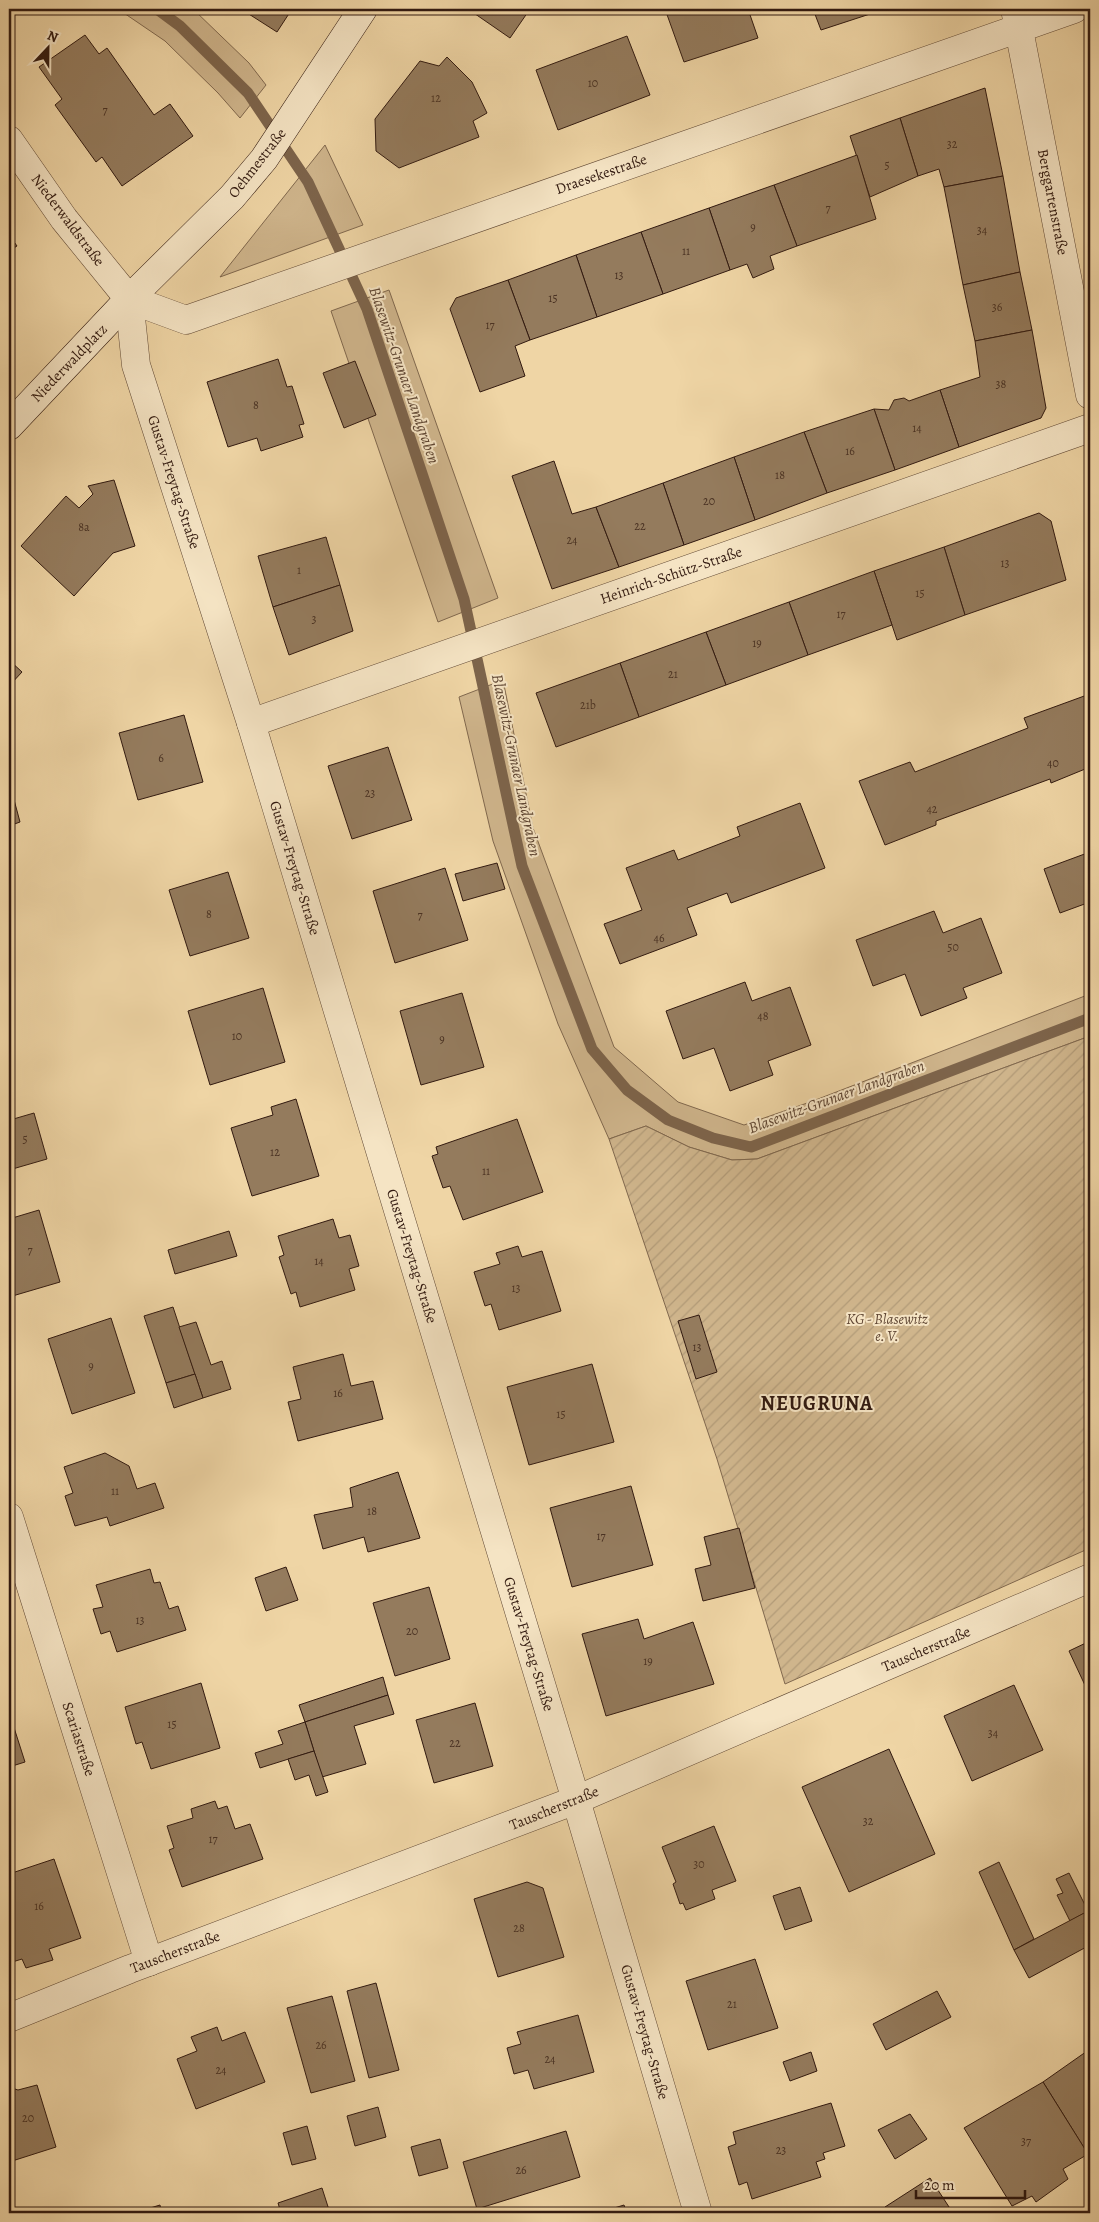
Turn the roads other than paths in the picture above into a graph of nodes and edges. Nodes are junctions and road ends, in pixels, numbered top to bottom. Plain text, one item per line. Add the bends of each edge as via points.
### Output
1 (363, 9) edge
2 (1074, 9) edge
3 (1017, 19) edge
4 (9, 140) edge
5 (129, 300) junction
6 (1090, 395) edge
7 (9, 426) edge
8 (1090, 428) edge
9 (251, 723) junction
10 (9, 1517) edge
11 (1090, 1578) edge
12 (576, 1800) junction
13 (150, 1962) junction
14 (9, 2018) edge
15 (698, 2213) edge

1 - 5 street, Oehmestraße via 264,159 232,197
2 - 3 street, Draesekestraße
3 - 5 street, Draesekestraße via 186,320
3 - 6 street, Berggartenstraße
4 - 5 street, Niederwaldstraße via 64,219
5 - 7 street, Niederwaldplatz
5 - 9 street, Gustav-Freytag-Straße via 136,365
8 - 9 street, Heinrich-Schütz-Straße
9 - 12 street, Gustav-Freytag-Straße
10 - 13 street, Scariastraße
11 - 12 street, Tauscherstraße
12 - 13 street, Tauscherstraße
12 - 15 street, Gustav-Freytag-Straße
13 - 14 street, Tauscherstraße

